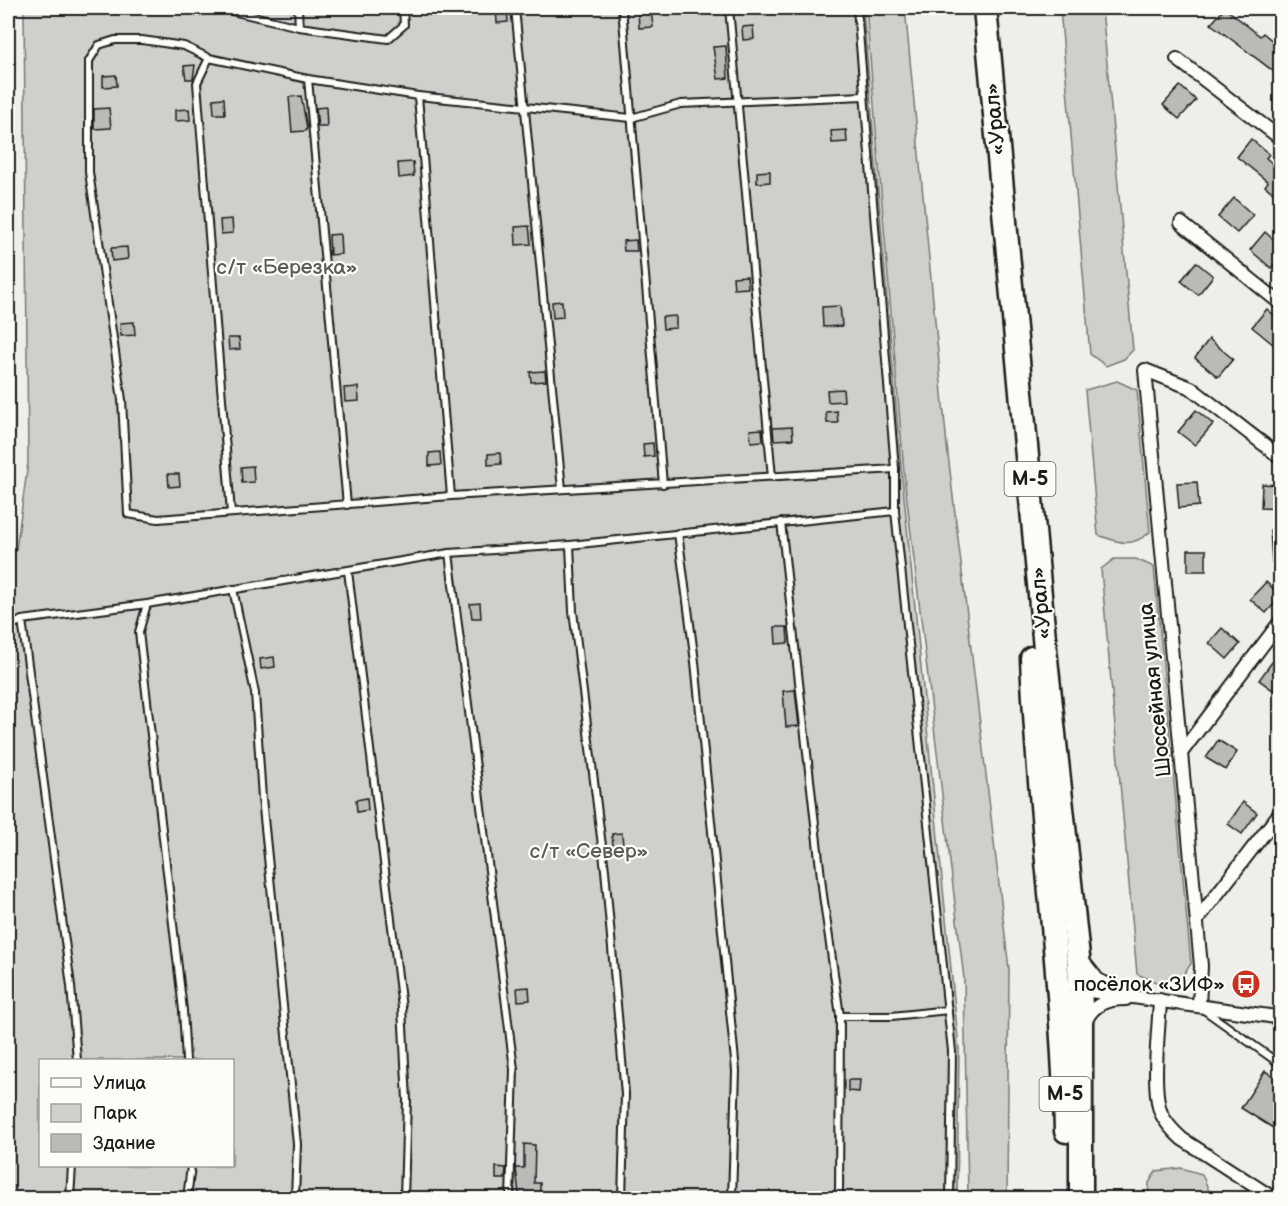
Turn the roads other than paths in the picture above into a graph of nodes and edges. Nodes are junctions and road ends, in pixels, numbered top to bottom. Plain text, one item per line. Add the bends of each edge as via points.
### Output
1 (219, 8) edge
2 (298, 8) edge
3 (403, 8) edge
4 (515, 8) edge
5 (622, 8) edge
6 (729, 8) edge
7 (857, 8) edge
8 (971, 8) edge
9 (985, 8) edge
10 (299, 27) junction
11 (209, 58) junction
12 (1177, 59) dead end
13 (308, 79) junction
14 (418, 96) junction
15 (864, 96) junction
16 (736, 102) junction
17 (524, 109) junction
18 (632, 118) junction
19 (1281, 138) edge
20 (1181, 222) dead end
21 (1281, 303) edge
22 (1281, 457) edge
23 (895, 470) junction
24 (772, 477) junction
25 (663, 484) junction
26 (562, 489) junction
27 (451, 496) junction
28 (347, 505) junction
29 (895, 511) junction
30 (231, 513) junction
31 (781, 522) junction
32 (678, 533) junction
33 (570, 545) junction
34 (449, 553) junction
35 (348, 571) junction
36 (233, 589) junction
37 (147, 604) junction
38 (22, 620) junction
39 (1281, 622) edge
40 (8, 627) edge
41 (1181, 753) junction
42 (1281, 813) edge
43 (1197, 920) junction
44 (1077, 950) junction
45 (1070, 989) junction
46 (1160, 1000) junction
47 (1199, 1006) junction
48 (948, 1010) junction
49 (1281, 1015) edge
50 (840, 1016) junction
51 (1081, 1036) junction
52 (77, 1059) edge
53 (186, 1059) edge
54 (1281, 1064) edge
55 (72, 1167) edge
56 (191, 1167) edge
57 (8, 1194) edge
58 (15, 1198) edge
59 (70, 1198) edge
60 (187, 1198) edge
61 (295, 1198) edge
62 (404, 1198) edge
63 (510, 1198) edge
64 (622, 1198) edge
65 (732, 1198) edge
66 (839, 1198) edge
67 (950, 1198) edge
68 (1067, 1198) edge
69 (1081, 1198) edge
70 (1273, 1198) edge

1 - 10 lane
2 - 10 lane
3 - 10 lane via 404,25 388,39
4 - 17 lane
5 - 18 lane
6 - 16 lane
7 - 15 lane
8 - 45 highway, «Урал» / М-5 via 1030,614 1036,738
9 - 44 highway, «Урал» / М-5
11 - 13 lane
11 - 30 lane via 197,83
11 - 30 lane via 184,45 142,40 115,40 99,45 89,61 89,172 122,400 128,513 158,519
12 - 19 street
13 - 14 lane
13 - 28 lane
14 - 17 lane
14 - 27 lane
15 - 16 lane
15 - 23 lane
16 - 18 lane via 681,104
16 - 24 lane
17 - 18 lane
17 - 26 lane
18 - 25 lane
20 - 21 street
22 - 41 street, Шоссейная улица via 1191,388 1144,370
23 - 24 lane
23 - 29 lane
24 - 25 lane
25 - 26 lane
26 - 27 lane
27 - 28 lane
28 - 30 lane
29 - 31 lane
29 - 48 lane
31 - 32 lane
31 - 50 lane via 822,895
32 - 33 lane
32 - 65 lane via 736,1071
33 - 34 lane
33 - 64 lane via 573,611 605,870 625,1094
34 - 35 lane
34 - 63 lane via 514,1069
35 - 36 lane
35 - 62 lane via 402,1008 407,1100
36 - 37 lane
36 - 61 lane via 255,693 297,1144
37 - 38 lane
37 - 53 lane via 139,632
38 - 40 lane
38 - 52 lane via 71,986
39 - 41 street
41 - 43 street, Шоссейная улица
42 - 43 street
43 - 47 street, Шоссейная улица
44 - 45 highway, «Урал» / М-5
44 - 46 street via 1089,972 1103,983
45 - 46 street
45 - 51 highway, «Урал» / М-5
45 - 68 highway, «Урал» / М-5
46 - 47 street
46 - 51 street via 1106,1001 1087,1017
46 - 70 street via 1157,1094 1162,1116 1182,1139
47 - 49 street
47 - 54 lane
48 - 50 lane
48 - 67 lane via 952,1051
50 - 66 lane
51 - 69 highway, «Урал» / М-5
55 - 59 lane
56 - 60 lane
57 - 58 lane

